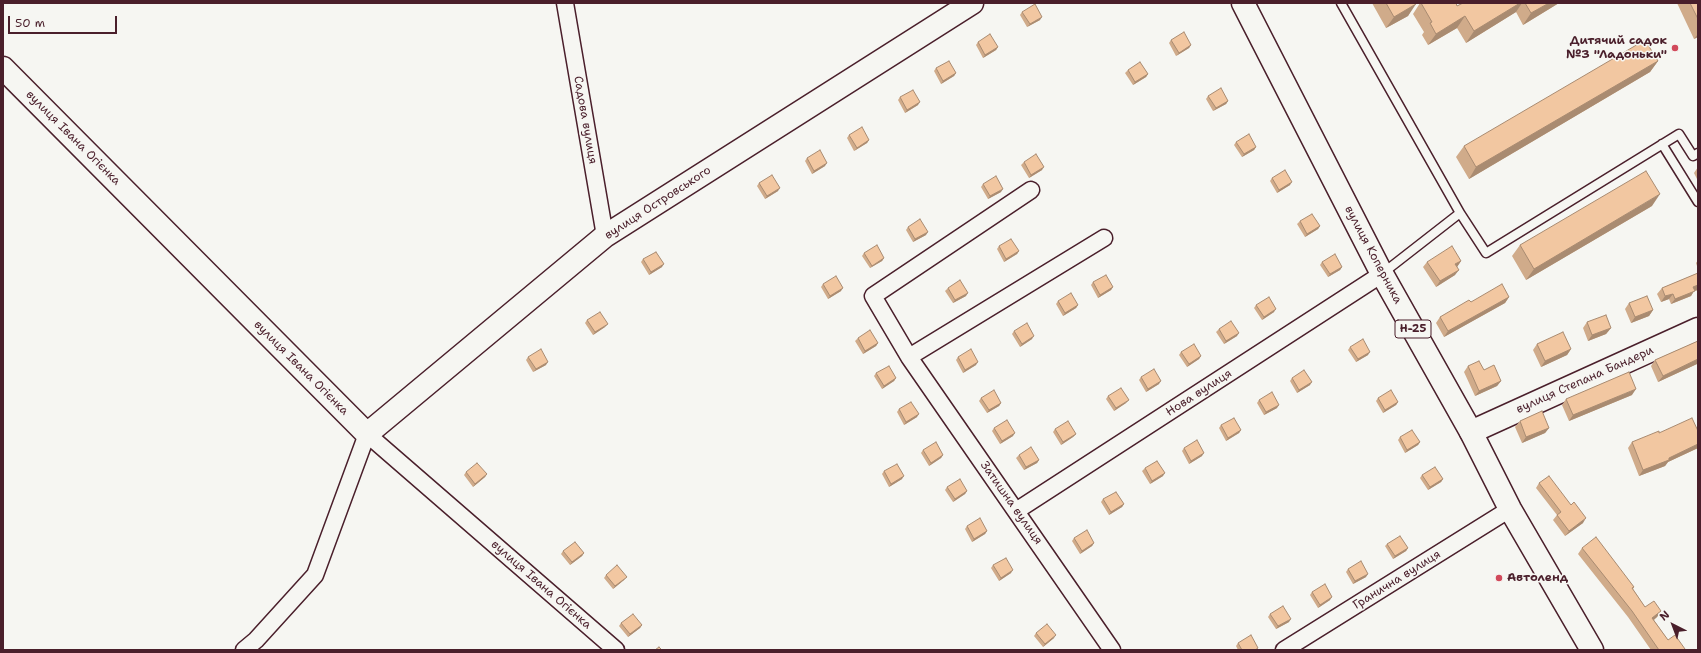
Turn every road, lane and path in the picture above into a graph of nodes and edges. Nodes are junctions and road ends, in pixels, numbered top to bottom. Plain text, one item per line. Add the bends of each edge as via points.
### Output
1 (565, 3) edge
2 (972, 3) edge
3 (1243, 3) edge
4 (1341, 3) edge
5 (3, 68) edge
6 (1662, 144) junction
7 (1698, 153) edge
8 (1031, 190) dead end
9 (1698, 202) edge
10 (1460, 213) junction
11 (605, 236) junction
12 (1104, 238) dead end
13 (1382, 274) junction
14 (1698, 329) edge
15 (909, 357) junction
16 (1471, 432) junction
17 (367, 434) junction
18 (1510, 509) junction
19 (1016, 511) junction
20 (244, 650) edge
21 (616, 650) edge
22 (1112, 650) edge
23 (1284, 650) edge
24 (1592, 650) edge

1 - 11 street, Садова вулиця
2 - 11 street, вулиця Островського
3 - 13 street, вулиця Коперника / Н-25
4 - 10 lane
5 - 17 street, вулиця Івана Огієнка
6 - 7 lane via 1679,134 1693,156
6 - 9 lane
6 - 10 lane via 1486,253
8 - 15 street, Затишна вулиця via 873,296
10 - 13 lane
11 - 17 street, вулиця Островського
12 - 15 street
13 - 16 street, вулиця Коперника / Н-25
13 - 19 street, Нова вулиця
14 - 16 street, вулиця Степана Бандери
15 - 19 street, Затишна вулиця
16 - 18 street, вулиця Коперника / Н-25
17 - 20 street via 315,575
17 - 21 street, вулиця Івана Огієнка
18 - 23 street, Гранична вулиця
18 - 24 street, вулиця Коперника / Н-25
19 - 22 street, Затишна вулиця

